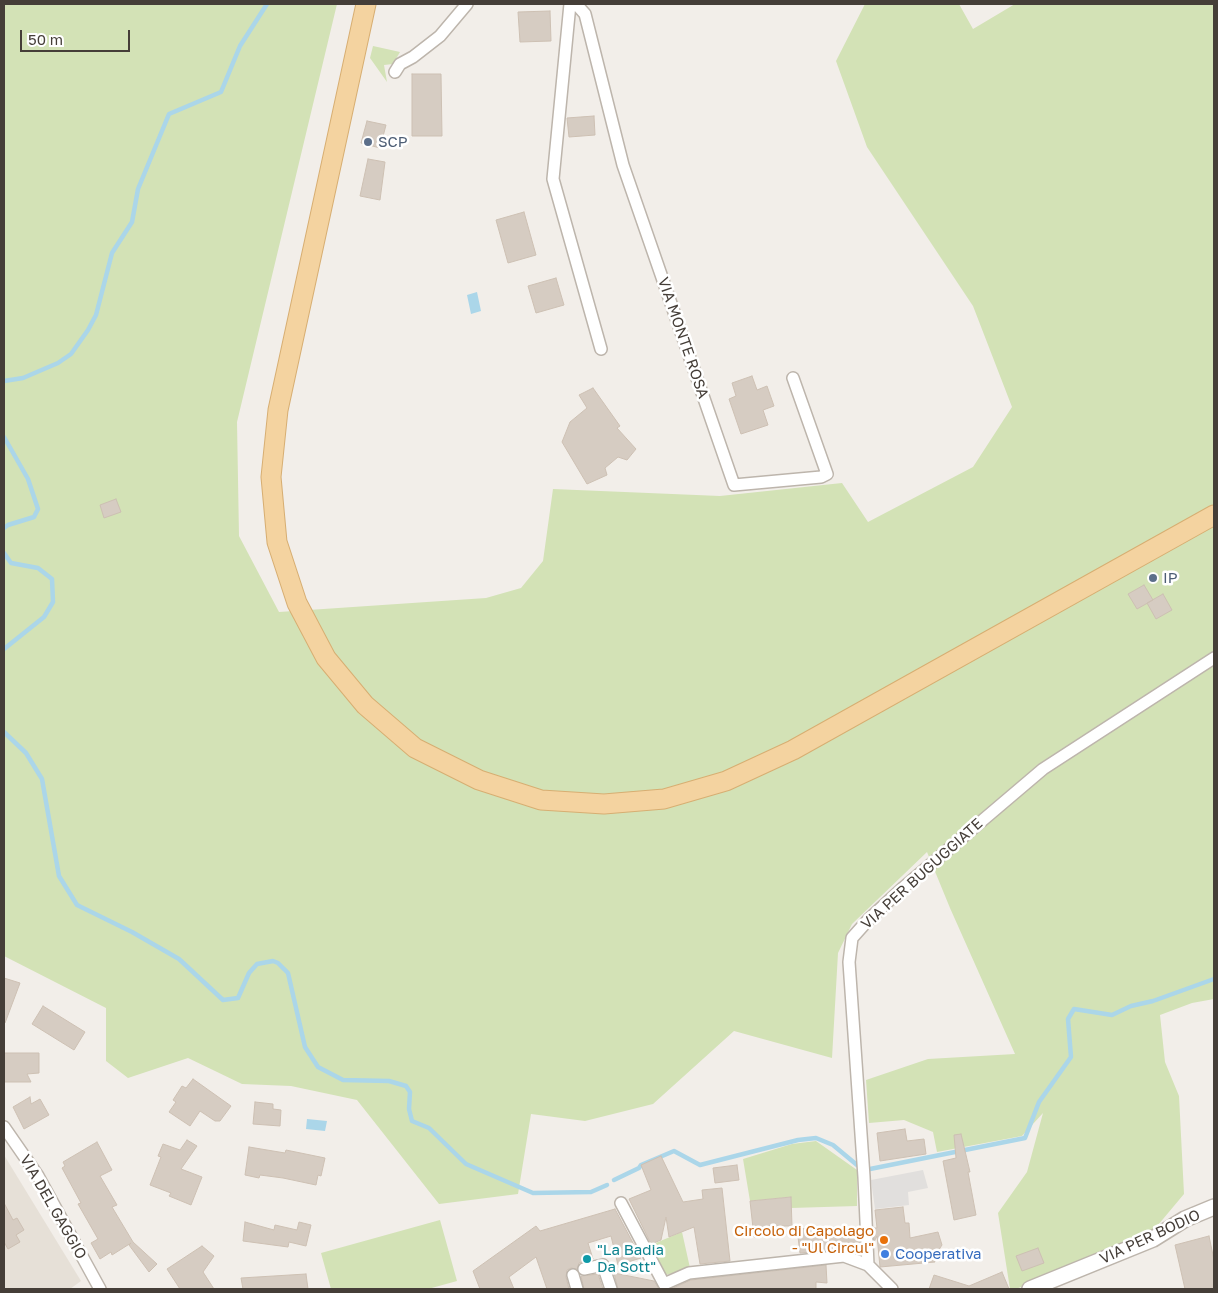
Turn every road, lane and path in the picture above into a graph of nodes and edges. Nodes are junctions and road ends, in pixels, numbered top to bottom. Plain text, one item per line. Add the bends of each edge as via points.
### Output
1 (366, 4) edge
2 (467, 4) edge
3 (570, 4) edge
4 (576, 4) edge
5 (395, 72) dead end
6 (601, 349) dead end
7 (792, 378) dead end
8 (1214, 515) edge
9 (1213, 659) edge
10 (4, 1127) edge
11 (621, 1202) dead end
12 (1214, 1207) edge
13 (868, 1265) junction
14 (584, 1269) dead end
15 (573, 1276) dead end
16 (662, 1286) edge
17 (97, 1288) edge
18 (577, 1289) edge
19 (611, 1289) edge
20 (891, 1289) edge
21 (1030, 1289) edge

1 - 8 main road via 278,410 271,478 278,542 297,603 326,658 365,705 415,748 479,780 542,800 604,804 672,797 726,781 792,750
2 - 5 street via 440,36 400,64
3 - 6 street via 553,180
4 - 7 street, VIA MONTE ROSA via 586,14 623,165 734,485 827,474
9 - 13 street, VIA PER BUGUGGIATE via 1043,769 904,887 852,938 849,962
10 - 17 street, VIA DEL GAGGIO via 38,1176
11 - 16 street
12 - 21 street, VIA PER BODIO via 1153,1239
13 - 16 street via 844,1256 689,1273
13 - 20 street
14 - 19 street via 603,1265
15 - 18 street

